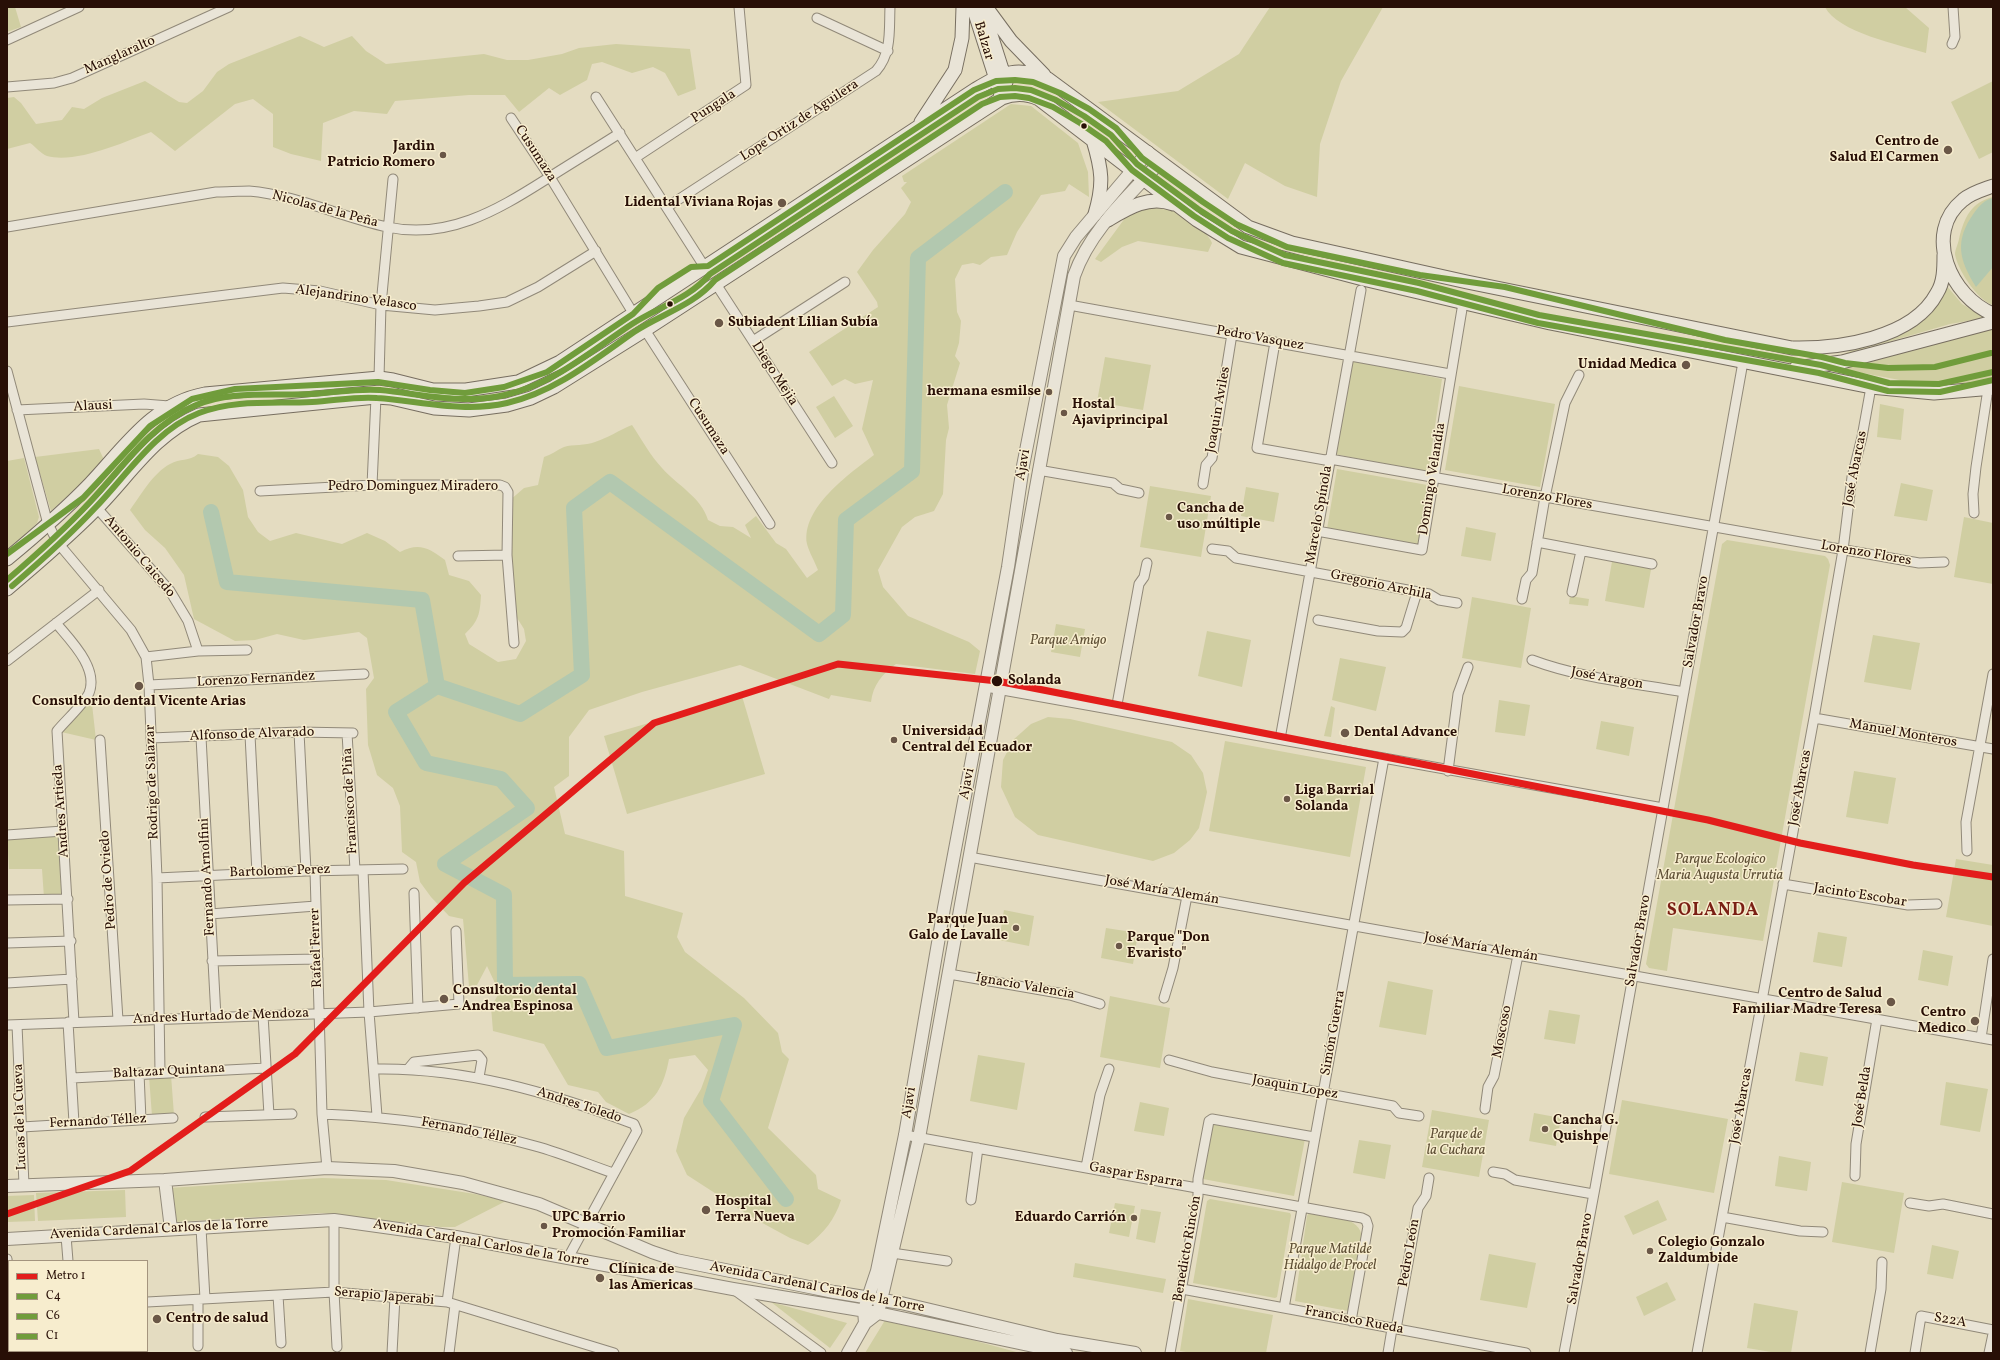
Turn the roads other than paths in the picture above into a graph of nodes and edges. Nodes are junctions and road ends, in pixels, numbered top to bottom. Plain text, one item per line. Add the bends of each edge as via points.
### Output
1 (79, 7) edge
2 (228, 7) edge
3 (738, 7) edge
4 (890, 7) edge
5 (963, 7) edge
6 (973, 7) edge
7 (982, 7) edge
8 (986, 7) edge
9 (1953, 7) edge
10 (817, 18) dead end
11 (7, 40) edge
12 (1952, 44) dead end
13 (888, 51) junction
14 (999, 76) junction
15 (1048, 79) junction
16 (7, 87) edge
17 (1006, 96) junction
18 (596, 98) dead end
19 (511, 118) dead end
20 (917, 128) junction
21 (620, 133) junction
22 (1093, 140) junction
23 (1148, 152) junction
24 (635, 158) junction
25 (1160, 162) junction
26 (1132, 171) junction
27 (550, 177) junction
28 (392, 179) dead end
29 (1144, 180) junction
30 (1993, 186) edge
31 (667, 207) junction
32 (1180, 207) junction
33 (1095, 214) junction
34 (1108, 220) junction
35 (7, 227) edge
36 (387, 227) junction
37 (596, 251) junction
38 (1944, 255) junction
39 (704, 266) junction
40 (845, 282) dead end
41 (716, 284) junction
42 (1361, 290) dead end
43 (1463, 303) junction
44 (381, 305) junction
45 (1069, 305) junction
46 (633, 313) junction
47 (1993, 314) edge
48 (7, 322) edge
49 (1993, 322) edge
50 (645, 330) junction
51 (1232, 334) junction
52 (753, 342) junction
53 (1275, 342) junction
54 (1349, 355) junction
55 (1743, 362) junction
56 (1784, 369) junction
57 (7, 371) edge
58 (1450, 374) junction
59 (1579, 374) dead end
60 (379, 378) junction
61 (1871, 387) junction
62 (1991, 389) edge
63 (376, 397) junction
64 (169, 406) junction
65 (17, 410) junction
66 (1330, 459) junction
67 (832, 463) dead end
68 (1038, 470) junction
69 (1433, 478) junction
70 (1203, 484) dead end
71 (372, 485) junction
72 (260, 491) dead end
73 (1139, 493) dead end
74 (1545, 498) junction
75 (97, 508) junction
76 (1974, 513) dead end
77 (48, 524) junction
78 (770, 524) dead end
79 (1714, 528) junction
80 (1317, 531) junction
81 (1537, 542) junction
82 (60, 544) junction
83 (1212, 549) dead end
84 (1843, 550) junction
85 (1581, 551) junction
86 (507, 555) junction
87 (458, 556) dead end
88 (7, 559) edge
89 (1944, 562) dead end
90 (1147, 563) dead end
91 (1652, 564) dead end
92 (1310, 571) junction
93 (7, 589) edge
94 (99, 590) junction
95 (1417, 592) junction
96 (1572, 592) dead end
97 (1522, 599) dead end
98 (1457, 603) dead end
99 (1302, 617) junction
100 (56, 623) junction
101 (514, 643) dead end
102 (248, 650) dead end
103 (198, 651) junction
104 (146, 657) junction
105 (1532, 660) dead end
106 (7, 661) edge
107 (1468, 667) dead end
108 (364, 674) dead end
109 (1993, 674) edge
110 (149, 685) junction
111 (986, 687) junction
112 (999, 689) junction
113 (1684, 692) junction
114 (1116, 710) junction
115 (1814, 718) junction
116 (298, 732) junction
117 (350, 733) joint
118 (250, 735) junction
119 (201, 737) junction
120 (151, 738) junction
121 (1280, 739) junction
122 (100, 740) dead end
123 (1981, 747) junction
124 (1993, 749) edge
125 (1384, 758) junction
126 (1448, 771) junction
127 (1663, 808) junction
128 (63, 832) junction
129 (7, 835) edge
130 (1967, 851) dead end
131 (969, 857) junction
132 (404, 869) dead end
133 (359, 870) junction
134 (311, 871) junction
135 (257, 873) junction
136 (208, 874) junction
137 (157, 878) junction
138 (1783, 884) junction
139 (414, 893) dead end
140 (1187, 896) junction
141 (68, 899) junction
142 (7, 900) edge
143 (1937, 904) dead end
144 (316, 906) junction
145 (210, 914) junction
146 (1353, 926) junction
147 (456, 931) dead end
148 (71, 941) junction
149 (7, 943) edge
150 (1518, 955) junction
151 (318, 959) junction
152 (1993, 959) edge
153 (212, 961) junction
154 (949, 974) junction
155 (1634, 976) junction
156 (72, 979) junction
157 (7, 983) edge
158 (1164, 998) dead end
159 (1762, 999) junction
160 (1100, 1004) dead end
161 (418, 1008) junction
162 (369, 1012) junction
163 (320, 1014) junction
164 (263, 1015) junction
165 (216, 1017) junction
166 (158, 1019) junction
167 (1877, 1019) junction
168 (118, 1020) junction
169 (71, 1022) junction
170 (7, 1025) edge
171 (17, 1025) junction
172 (1981, 1038) junction
173 (1993, 1040) edge
174 (1169, 1060) dead end
175 (266, 1068) junction
176 (409, 1068) junction
177 (374, 1069) junction
178 (1109, 1069) dead end
179 (160, 1072) junction
180 (139, 1073) junction
181 (479, 1077) junction
182 (72, 1078) junction
183 (1323, 1093) junction
184 (1485, 1109) dead end
185 (292, 1114) dead end
186 (322, 1114) junction
187 (269, 1115) junction
188 (377, 1116) junction
189 (1419, 1116) dead end
190 (205, 1117) dead end
191 (174, 1118) dead end
192 (141, 1120) junction
193 (74, 1123) junction
194 (22, 1127) junction
195 (905, 1135) junction
196 (1314, 1137) junction
197 (919, 1138) junction
198 (978, 1148) junction
199 (1086, 1167) junction
200 (327, 1168) junction
201 (1493, 1172) dead end
202 (612, 1173) junction
203 (1855, 1176) dead end
204 (1429, 1178) dead end
205 (165, 1180) junction
206 (24, 1185) junction
207 (7, 1186) edge
208 (1198, 1187) junction
209 (1593, 1194) junction
210 (971, 1200) dead end
211 (1910, 1203) dead end
212 (1302, 1206) junction
213 (1993, 1214) edge
214 (1722, 1217) junction
215 (334, 1220) junction
216 (586, 1224) junction
217 (201, 1228) junction
218 (171, 1229) junction
219 (1823, 1232) dead end
220 (66, 1236) junction
221 (456, 1237) junction
222 (7, 1239) edge
223 (892, 1253) junction
224 (568, 1258) junction
225 (7, 1259) edge
226 (68, 1260) edge
227 (947, 1261) dead end
228 (1882, 1262) dead end
229 (8, 1270) edge
230 (733, 1289) junction
231 (1182, 1289) junction
232 (334, 1292) junction
233 (278, 1295) junction
234 (395, 1297) junction
235 (869, 1297) junction
236 (202, 1299) junction
237 (882, 1300) junction
238 (148, 1302) edge
239 (451, 1304) junction
240 (1284, 1308) junction
241 (864, 1310) junction
242 (878, 1313) junction
243 (1351, 1321) junction
244 (865, 1323) junction
245 (1394, 1329) junction
246 (1993, 1330) edge
247 (1993, 1334) edge
248 (280, 1343) dead end
249 (198, 1346) dead end
250 (337, 1348) dead end
251 (392, 1353) edge
252 (449, 1353) edge
253 (614, 1353) edge
254 (821, 1353) edge
255 (848, 1353) edge
256 (1066, 1353) edge
257 (1135, 1353) edge
258 (1170, 1353) edge
259 (1388, 1353) edge
260 (1526, 1353) edge
261 (1564, 1353) edge
262 (1697, 1353) edge
263 (1870, 1353) edge
264 (1915, 1353) edge
265 (1989, 1353) edge

1 - 11 street
2 - 16 street, Manglaralto via 72,78 54,83
3 - 24 street, Pungala via 746,86
4 - 13 street, Lope Ortiz de Aguilera
5 - 20 main road via 962,38 955,70
6 - 14 main road, Balzar
7 - 14 main road, Balzar
8 - 15 main road via 1011,41
9 - 12 street via 1955,37
10 - 13 street
13 - 31 street, Lope Ortiz de Aguilera via 884,63 876,71
14 - 15 main road via 1026,71
14 - 17 main road, Balzar
14 - 20 main road
15 - 23 main road
17 - 22 main road via 1025,94 1035,97
17 - 41 main road
18 - 21 street
19 - 27 street, Cusumaza
20 - 39 main road
21 - 24 street
21 - 27 street, Nicolas de la Peña
22 - 26 main road
22 - 33 main road via 1102,178 1101,194
23 - 25 main road
23 - 26 street, Ajavi
24 - 31 street
25 - 29 street, Ajavi
25 - 38 main road via 1248,227 1292,243 1467,282 1792,348 1812,349 1855,343 1897,329 1919,314 1937,294 1943,277
26 - 29 main road
26 - 33 street, Ajavi
27 - 36 street, Nicolas de la Peña via 476,220 447,228 421,231
27 - 37 street, Cusumaza
28 - 36 street
29 - 32 main road
29 - 34 street, Ajavi
30 - 38 main road via 1975,192 1954,209 1944,230
31 - 39 street
32 - 34 main road via 1158,201 1144,202
32 - 43 main road via 1241,247
33 - 111 street, Ajavi via 1064,256 1023,466 1008,568
34 - 45 street, Ajavi via 1097,231 1079,260
35 - 36 street, Nicolas de la Peña via 216,192 249,191 286,198
36 - 44 street
37 - 44 street, Alejandrino Velasco via 538,287 508,302 435,310
37 - 46 street, Cusumaza
38 - 47 main road via 1951,276 1959,288 1969,300
39 - 46 main road
40 - 52 street
41 - 50 main road
41 - 52 street, Diego Mejia
42 - 54 street, Marcelo Spínola
43 - 55 main road
43 - 58 street, Domingo Velandia
44 - 48 street, Alejandrino Velasco via 320,291 283,288
44 - 60 street
45 - 51 street, Pedro Vasquez
45 - 68 street, Ajavi
46 - 60 main road via 560,362 518,382 466,390 440,390
49 - 56 main road via 1842,362
50 - 63 main road via 554,387 531,398 507,405 469,410 434,408
50 - 78 street, Cusumaza
51 - 53 street, Pedro Vasquez
51 - 70 street, Joaquin Aviles via 1212,458 1206,465
52 - 67 street, Diego Mejia
53 - 54 street, Pedro Vasquez
53 - 66 street, Lorenzo Flores via 1257,448
54 - 58 street, Pedro Vasquez
54 - 66 street, Marcelo Spínola
55 - 56 main road
55 - 79 street, Salvador Bravo
56 - 61 main road
57 - 65 street, Rodrigo de Salazar
58 - 69 street, Domingo Velandia
59 - 74 street via 1565,403
60 - 64 main road via 205,394
61 - 62 main road via 1934,393
61 - 84 street, José Abarcas via 1852,477
62 - 76 street via 1975,474
63 - 71 street
63 - 75 main road via 199,415 179,424 159,440
64 - 65 street, Alausi via 144,404
64 - 77 main road via 136,434 90,484
65 - 77 street, Rodrigo de Salazar
66 - 69 street, Lorenzo Flores
66 - 80 street, Marcelo Spínola
68 - 73 street via 1113,483 1120,489
68 - 112 street, Ajavi
69 - 74 street, Lorenzo Flores
69 - 80 street, Domingo Velandia via 1422,550
71 - 72 street, Pedro Dominguez Miradero
71 - 86 street, Pedro Dominguez Miradero via 505,487 508,492
74 - 79 street, Lorenzo Flores
74 - 81 street
75 - 82 main road
75 - 103 street, Antonio Caicedo via 170,591 188,621
77 - 82 street, Rodrigo de Salazar
77 - 88 main road
79 - 84 street, Lorenzo Flores
79 - 113 street, Salvador Bravo
80 - 92 street, Marcelo Spínola
81 - 85 street
81 - 97 street via 1532,573 1526,580
82 - 93 main road
82 - 94 street, Rodrigo de Salazar
83 - 92 street, Gregorio Archila via 1228,551 1236,558
84 - 89 street, Lorenzo Flores via 1918,563
84 - 115 street, José Abarcas
85 - 91 street
85 - 96 street
86 - 87 street
86 - 101 street, Pedro Dominguez Miradero
90 - 114 street via 1144,577 1138,584
92 - 95 street, Gregorio Archila
92 - 99 street, Marcelo Spínola
94 - 100 street
94 - 104 street, Rodrigo de Salazar via 131,630
95 - 98 street, Gregorio Archila
95 - 99 street via 1406,628 1402,632 1378,631
99 - 121 street, Marcelo Spínola
100 - 106 street
100 - 128 street, Andres Artieda via 86,663 91,678 88,695 57,730
102 - 103 street
103 - 104 street
104 - 110 street, Rodrigo de Salazar
105 - 113 street, José Aragon via 1552,668
107 - 126 street via 1458,694
108 - 110 street, Lorenzo Fernandez
109 - 123 street
110 - 120 street, Rodrigo de Salazar
111 - 112 street
111 - 195 street, Ajavi via 944,908
112 - 114 street
112 - 131 street, Ajavi
113 - 127 street, Salvador Bravo
114 - 121 street
115 - 123 street, Manuel Monteros
115 - 138 street, José Abarcas
116 - 117 street, Alfonso de Alvarado
116 - 118 street, Alfonso de Alvarado
116 - 134 street, Rafael Ferrer
117 - 133 street, Francisco de Piña
118 - 119 street, Alfonso de Alvarado
118 - 135 street
119 - 120 street, Alfonso de Alvarado
119 - 136 street, Fernando Arnolfini
120 - 137 street, Rodrigo de Salazar
121 - 125 street
122 - 168 street, Pedro de Oviedo
123 - 124 street, Manuel Monteros
123 - 130 street via 1966,822
125 - 126 street
125 - 146 street, Simón Guerra
126 - 127 street
127 - 155 street, Salvador Bravo
128 - 129 street
128 - 141 street, Andres Artieda
131 - 140 street, José María Alemán
131 - 154 street, Ajavi
132 - 133 street, Bartolome Perez
133 - 134 street, Bartolome Perez
133 - 162 street, Francisco de Piña
134 - 135 street, Bartolome Perez
134 - 144 street, Rafael Ferrer
135 - 136 street, Bartolome Perez
136 - 137 street, Bartolome Perez
136 - 145 street, Fernando Arnolfini
137 - 166 street, Rodrigo de Salazar
138 - 143 street, Jacinto Escobar via 1908,905
138 - 159 street, José Abarcas
139 - 161 street
140 - 146 street, José María Alemán
140 - 158 street via 1173,968
141 - 142 street
141 - 148 street, Andres Artieda
144 - 145 street
144 - 151 street, Rafael Ferrer
145 - 153 street, Fernando Arnolfini
146 - 150 street, José María Alemán
146 - 183 street, Simón Guerra
147 - 161 street, Andres Hurtado de Mendoza via 459,1004
148 - 149 street
148 - 156 street, Andres Artieda
150 - 155 street, José María Alemán
150 - 184 street, Moscoso
151 - 153 street
151 - 163 street, Rafael Ferrer
152 - 172 street
153 - 165 street, Fernando Arnolfini
154 - 160 street, Ignacio Valencia via 1070,995
154 - 197 street, Ajavi
155 - 159 street, José María Alemán
155 - 209 street, Salvador Bravo
156 - 157 street
156 - 169 street, Andres Artieda
159 - 167 street, José María Alemán
159 - 214 street, José Abarcas
161 - 162 street, Andres Hurtado de Mendoza
162 - 163 street, Andres Hurtado de Mendoza
162 - 177 street, Francisco de Piña
163 - 164 street, Andres Hurtado de Mendoza
163 - 186 street, Rafael Ferrer
164 - 165 street, Andres Hurtado de Mendoza
164 - 175 street
165 - 166 street, Andres Hurtado de Mendoza
166 - 168 street, Andres Hurtado de Mendoza
166 - 179 street, Rodrigo de Salazar
167 - 172 street, José María Alemán
167 - 203 street, José Belda via 1856,1144
168 - 169 street, Andres Hurtado de Mendoza
169 - 171 street, Andres Hurtado de Mendoza
169 - 182 street, Andres Artieda
170 - 171 street, Andres Hurtado de Mendoza
171 - 194 street, Lucas de la Cueva
172 - 173 street, José María Alemán
174 - 183 street, Joaquin Lopez via 1200,1070
175 - 179 street, Baltazar Quintana
175 - 187 street
176 - 177 street, Andres Toledo
176 - 181 street, Andres Toledo
176 - 181 street via 414,1062 478,1055 482,1060
177 - 188 street, Francisco de Piña
178 - 199 street via 1100,1094
179 - 180 street, Baltazar Quintana
180 - 182 street, Baltazar Quintana
180 - 192 street
181 - 202 street, Andres Toledo via 574,1102 634,1124 637,1130
182 - 193 street, Andres Artieda
183 - 189 street, Joaquin Lopez via 1393,1106 1399,1113
183 - 196 street, Simón Guerra
185 - 187 street
186 - 188 street, Fernando Téllez
186 - 200 street, Rafael Ferrer
187 - 190 street
188 - 202 street, Fernando Téllez via 457,1127 536,1146
191 - 192 street, Fernando Téllez
192 - 193 street, Fernando Téllez
193 - 194 street, Fernando Téllez
194 - 206 street, Lucas de la Cueva
195 - 197 street, Gaspar Esparra
195 - 235 street, Ajavi
196 - 208 street, Benedicto Rincón via 1208,1120
196 - 212 street, Simón Guerra
197 - 198 street, Gaspar Esparra
197 - 223 street, Ajavi
198 - 199 street, Gaspar Esparra
198 - 210 street
199 - 208 street, Gaspar Esparra
200 - 205 street, Avenida Cardenal Carlos de la Torre
200 - 216 street, Avenida Cardenal Carlos de la Torre via 394,1171 463,1183 539,1204
201 - 209 street via 1516,1180
202 - 216 street, Andres Toledo
204 - 245 street, Pedro León via 1426,1196 1418,1208
205 - 206 street, Avenida Cardenal Carlos de la Torre
205 - 218 street
206 - 207 street, Avenida Cardenal Carlos de la Torre
208 - 212 street, Gaspar Esparra
208 - 231 street, Benedicto Rincón
209 - 261 street, Salvador Bravo
211 - 213 street via 1929,1206 1943,1204
212 - 240 street, Simón Guerra
212 - 243 street, Gaspar Esparra via 1366,1220 1368,1226
214 - 219 street via 1800,1231
214 - 262 street, José Abarcas
215 - 217 street, Avenida Cardenal Carlos de la Torre
215 - 221 street, Avenida Cardenal Carlos de la Torre
215 - 232 street
216 - 224 street, Andres Toledo
216 - 235 street, Avenida Cardenal Carlos de la Torre via 676,1260
217 - 218 street, Avenida Cardenal Carlos de la Torre
217 - 236 street
218 - 220 street, Avenida Cardenal Carlos de la Torre
220 - 222 street, Avenida Cardenal Carlos de la Torre
220 - 226 street
221 - 224 street, Avenida Cardenal Carlos de la Torre
221 - 239 street
223 - 227 street
223 - 237 street, Ajavi
224 - 230 street, Avenida Cardenal Carlos de la Torre
225 - 229 street
228 - 263 street via 1881,1295
230 - 241 street, Avenida Cardenal Carlos de la Torre
230 - 254 street
231 - 240 street, Francisco Rueda
231 - 258 street, Benedicto Rincón
232 - 233 street, Serapio Japerabi
232 - 234 street, Serapio Japerabi
232 - 250 street
233 - 236 street, Serapio Japerabi
233 - 248 street
234 - 239 street, Serapio Japerabi
234 - 251 street
235 - 237 street, Avenida Cardenal Carlos de la Torre
235 - 241 street, Ajavi
236 - 238 street, Serapio Japerabi
236 - 249 street
237 - 242 street, Ajavi
237 - 257 street, Avenida Cardenal Carlos de la Torre via 948,1313 1057,1340
239 - 252 street
239 - 253 street, Serapio Japerabi
240 - 243 street, Francisco Rueda
241 - 242 street, Avenida Cardenal Carlos de la Torre
241 - 244 street, Ajavi
242 - 244 street
242 - 256 street, Avenida Cardenal Carlos de la Torre
243 - 245 street, Francisco Rueda
244 - 255 street
245 - 259 street, Pedro León
245 - 260 street, Francisco Rueda
246 - 264 street, S22A via 1921,1316
247 - 265 street

